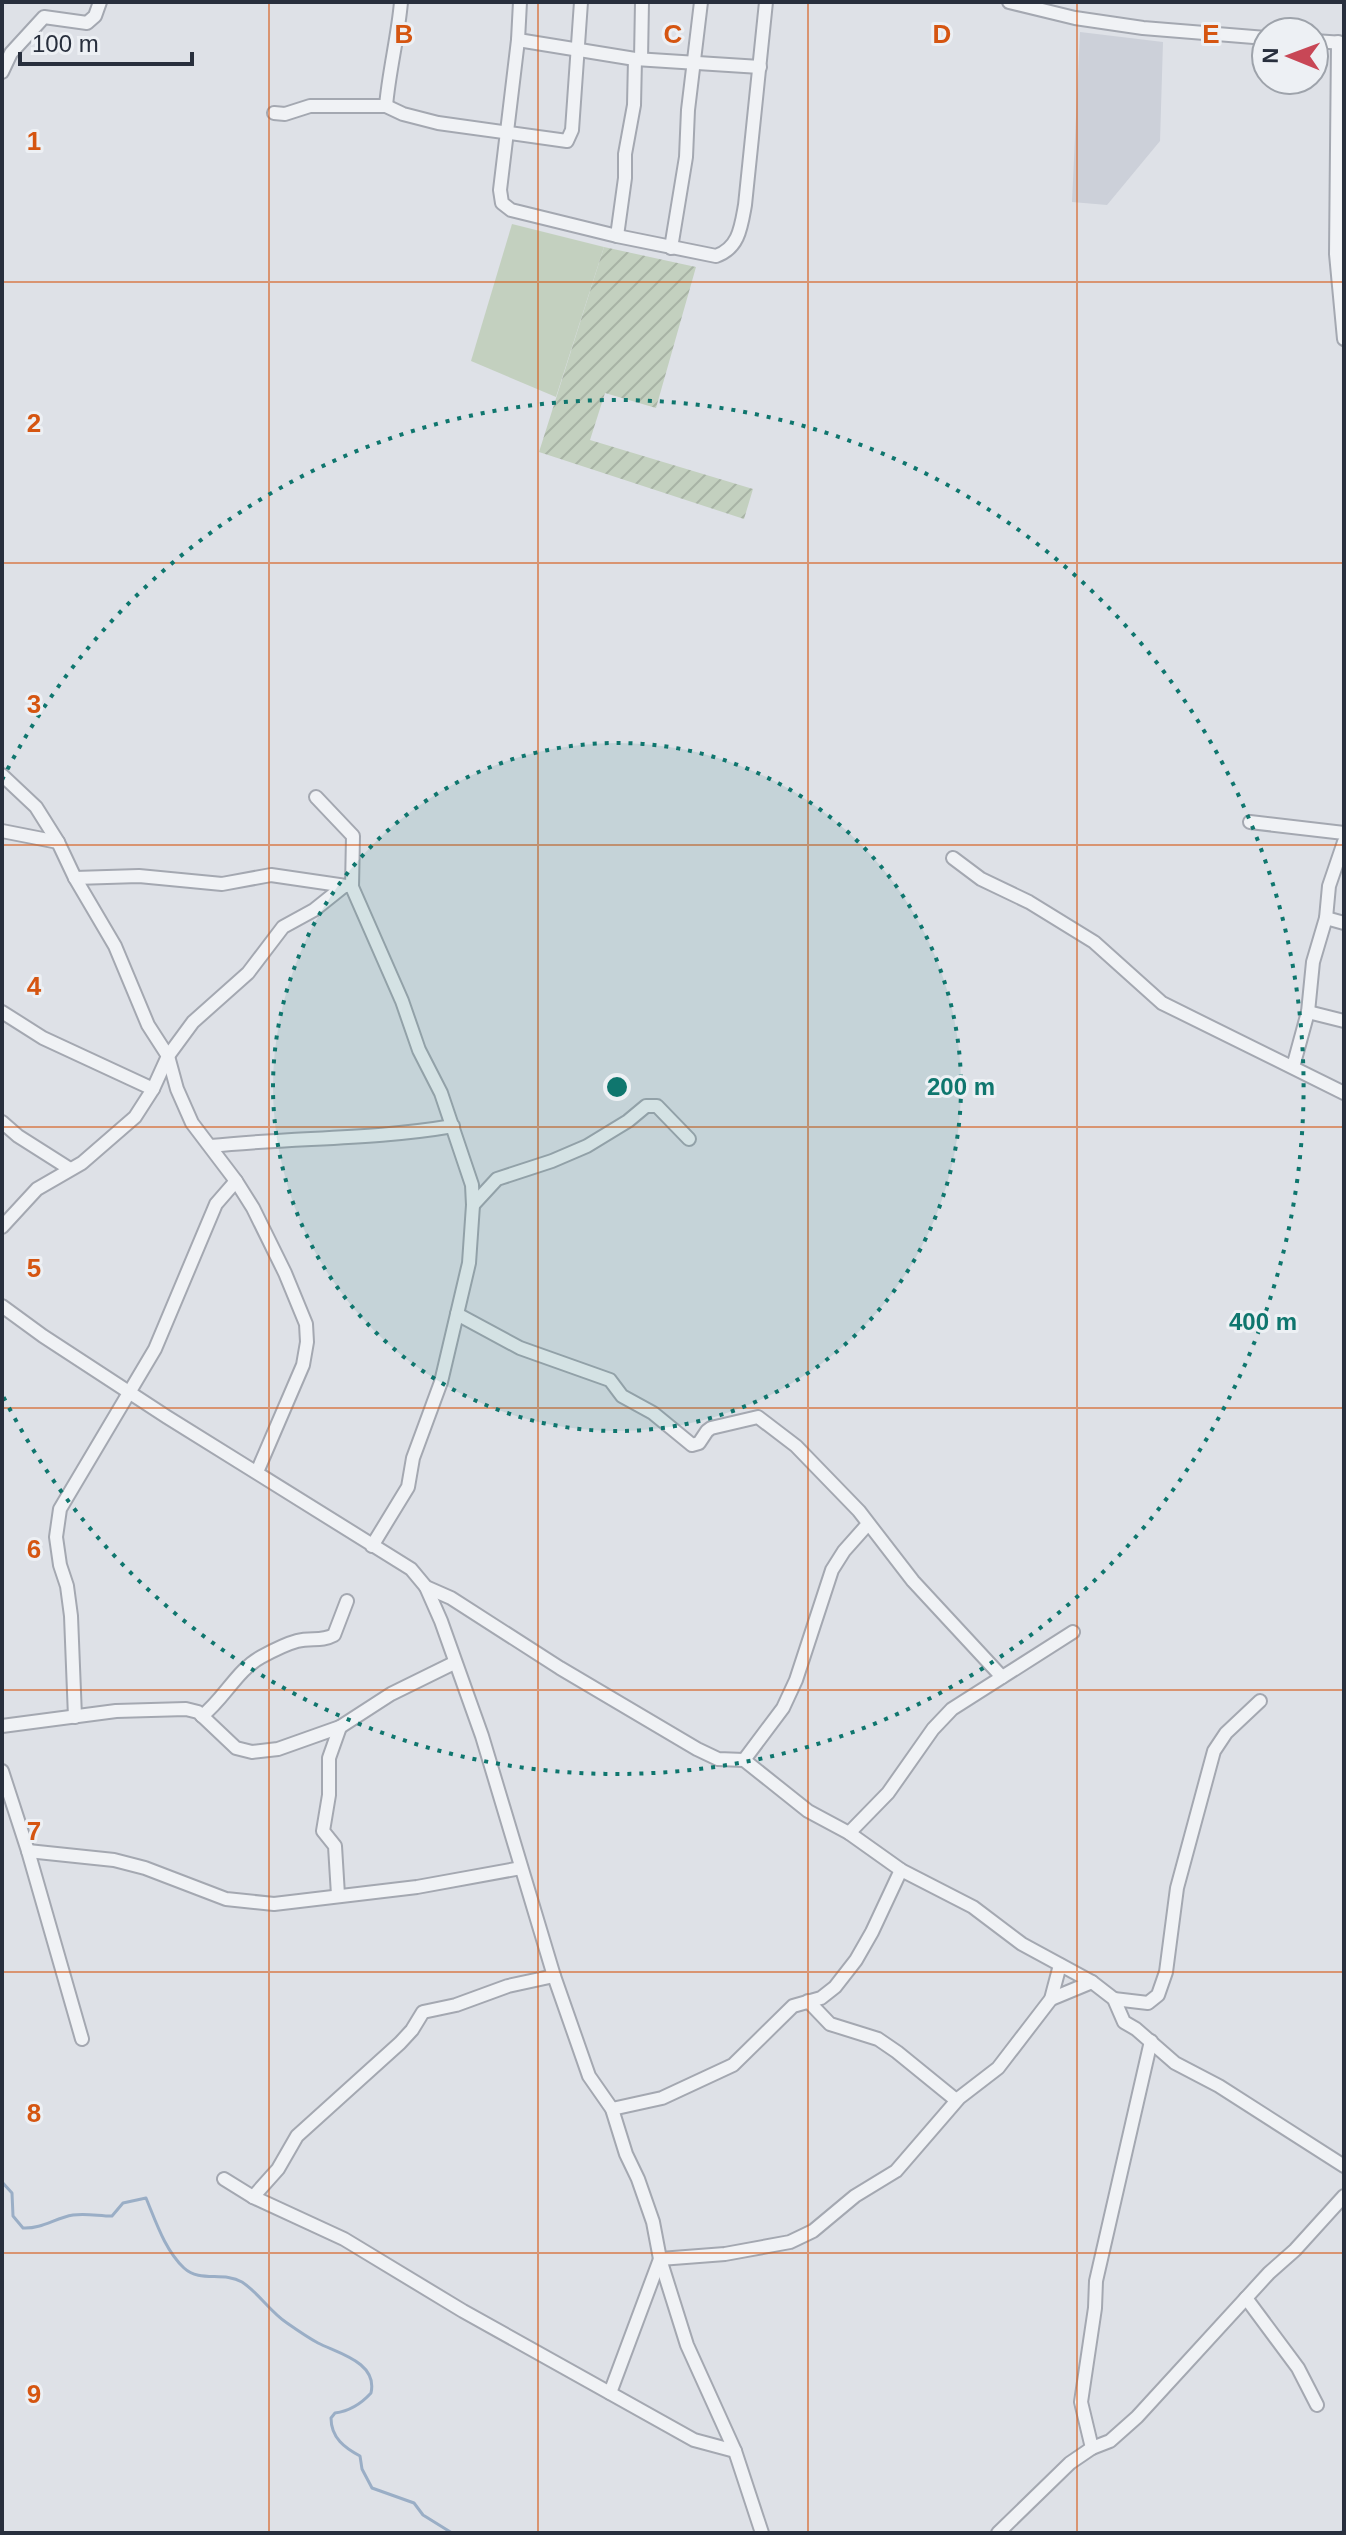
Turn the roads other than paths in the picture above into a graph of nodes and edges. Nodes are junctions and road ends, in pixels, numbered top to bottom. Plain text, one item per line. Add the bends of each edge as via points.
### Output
1 (100, 2) edge
2 (401, 2) edge
3 (520, 2) edge
4 (581, 2) edge
5 (642, 2) edge
6 (701, 2) edge
7 (766, 2) edge
8 (1009, 2) edge
9 (1250, 37) edge
10 (518, 40) junction
11 (1341, 43) edge
12 (578, 51) junction
13 (638, 59) junction
14 (694, 64) junction
15 (760, 67) junction
16 (2, 72) edge
17 (386, 106) junction
18 (274, 113) dead end
19 (506, 133) junction
20 (1340, 149) edge
21 (617, 236) junction
22 (671, 248) junction
23 (1344, 339) edge
24 (2, 775) edge
25 (316, 797) dead end
26 (1250, 822) dead end
27 (2, 831) edge
28 (1344, 833) edge
29 (58, 842) junction
30 (1344, 842) edge
31 (953, 858) dead end
32 (75, 878) junction
33 (348, 886) junction
34 (1326, 918) junction
35 (1344, 923) edge
36 (2, 1012) edge
37 (1308, 1012) junction
38 (1344, 1021) edge
39 (168, 1056) junction
40 (1293, 1067) junction
41 (153, 1089) junction
42 (1344, 1093) edge
43 (2, 1122) edge
44 (453, 1126) junction
45 (689, 1139) dead end
46 (211, 1146) junction
47 (70, 1169) junction
48 (236, 1181) junction
49 (473, 1205) junction
50 (2, 1227) edge
51 (2, 1306) edge
52 (457, 1314) junction
53 (130, 1393) junction
54 (257, 1472) junction
55 (868, 1524) junction
56 (372, 1546) junction
57 (426, 1587) junction
58 (347, 1601) dead end
59 (1073, 1632) dead end
60 (454, 1663) junction
61 (1002, 1677) junction
62 (1260, 1701) dead end
63 (202, 1716) junction
64 (75, 1717) junction
65 (2, 1726) edge
66 (340, 1727) junction
67 (744, 1760) junction
68 (2, 1771) edge
69 (849, 1833) junction
70 (28, 1851) junction
71 (521, 1868) junction
72 (901, 1870) junction
73 (338, 1895) junction
74 (1060, 1965) junction
75 (554, 1976) junction
76 (1092, 1982) junction
77 (1051, 1999) junction
78 (1114, 1999) junction
79 (808, 2001) junction
80 (82, 2039) dead end
81 (1151, 2041) junction
82 (956, 2100) junction
83 (612, 2109) junction
84 (1344, 2166) edge
85 (224, 2179) dead end
86 (1344, 2196) edge
87 (253, 2197) junction
88 (660, 2259) junction
89 (1246, 2298) junction
90 (610, 2393) junction
91 (1317, 2405) dead end
92 (1092, 2448) junction
93 (735, 2451) junction
94 (762, 2533) edge
95 (998, 2533) edge

1 - 16 street via 87,23 44,17 11,53
2 - 17 street
3 - 10 street
4 - 12 street
5 - 13 street
6 - 14 street
7 - 15 street
8 - 9 street via 1143,28
10 - 12 street
10 - 19 street
11 - 20 street
12 - 13 street
12 - 19 street via 567,141
13 - 14 street
13 - 21 street
14 - 15 street
14 - 22 street
15 - 22 street via 739,235 727,252 716,256
17 - 18 street via 310,106
17 - 19 street via 438,123
19 - 21 street via 502,203 511,210
20 - 23 street via 1336,254
21 - 22 street
24 - 29 street via 36,807
25 - 33 street via 353,836
26 - 28 street
27 - 29 street
29 - 32 street
30 - 34 street via 1329,886
31 - 40 street via 1094,942 1162,1003
32 - 33 street via 139,876 222,884 271,875
32 - 39 street
33 - 39 street via 279,931 248,973 193,1022
33 - 44 street
34 - 35 street
34 - 37 street via 1313,962
36 - 41 street via 43,1038
37 - 38 street
37 - 40 street
39 - 41 street
39 - 46 street via 192,1123
40 - 42 street
41 - 47 street via 135,1117
43 - 47 street
44 - 46 street via 377,1137
44 - 49 street
45 - 49 street via 657,1106 646,1106 587,1146 497,1179
46 - 48 street
47 - 50 street via 37,1189
48 - 53 street via 216,1204 155,1349
48 - 54 street via 306,1324 303,1365
49 - 52 street via 469,1263
51 - 53 street
52 - 55 street via 520,1348 610,1380 622,1396 692,1445 711,1428 763,1419 796,1446
52 - 56 street via 408,1487
53 - 54 street
53 - 64 street via 57,1519 58,1554 71,1616
54 - 56 street
55 - 61 street
55 - 67 street via 832,1570 796,1680 783,1708
56 - 57 street via 411,1569
57 - 60 street
57 - 67 street via 697,1749 718,1759
58 - 63 street via 334,1635 324,1641 298,1640 260,1657
59 - 61 street
60 - 66 street
60 - 71 street via 494,1772
61 - 69 street via 952,1709 888,1793
62 - 78 street via 1214,1751 1177,1888 1158,1995 1148,2003
63 - 64 street via 186,1709
63 - 66 street via 242,1751 278,1749
64 - 65 street
66 - 73 street via 329,1758 323,1831 335,1843
67 - 69 street via 808,1811
68 - 70 street
69 - 72 street
70 - 73 street via 114,1860 242,1902 274,1904
70 - 80 street
71 - 73 street
71 - 75 street
72 - 74 street via 973,1907
72 - 79 street via 856,1960 835,1987
74 - 76 street
74 - 77 street
75 - 83 street via 589,2076
75 - 87 street via 423,2012 400,2043 297,2136
76 - 77 street
76 - 78 street
77 - 82 street via 998,2068
78 - 81 street via 1124,2022
79 - 82 street via 830,2024 878,2039
79 - 83 street via 793,2006 733,2065 662,2098
81 - 84 street via 1175,2063
81 - 92 street via 1096,2281 1081,2402
82 - 88 street via 896,2171 813,2231 749,2251
83 - 88 street via 653,2222
85 - 87 street
86 - 89 street
87 - 90 street via 344,2239
88 - 90 street
88 - 93 street via 687,2345
89 - 91 street via 1298,2368
89 - 92 street via 1137,2417 1110,2441
90 - 93 street via 694,2440
92 - 95 street
93 - 94 street

